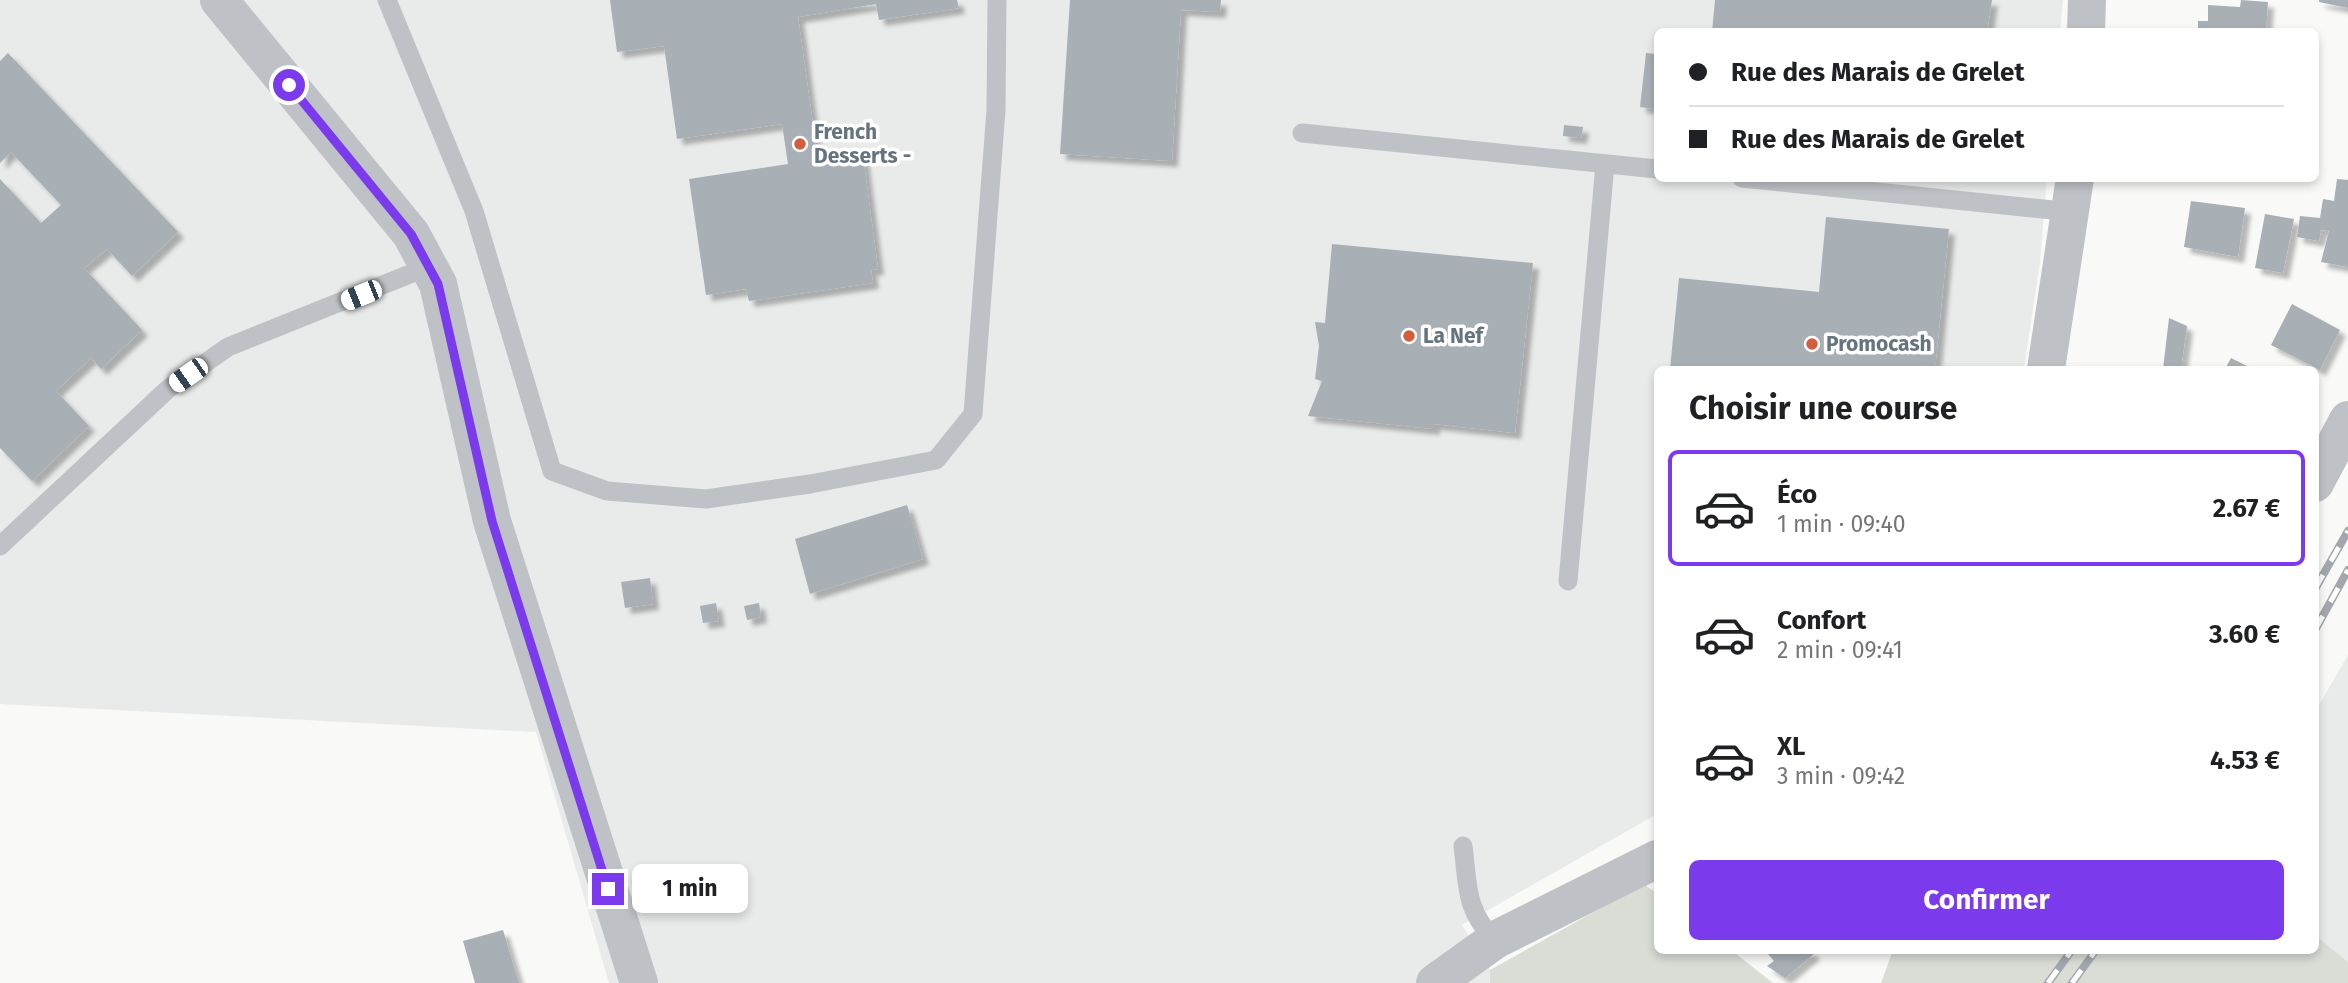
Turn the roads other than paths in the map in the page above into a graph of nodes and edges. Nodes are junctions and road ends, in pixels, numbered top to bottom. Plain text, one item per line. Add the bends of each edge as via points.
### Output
1 (219, 0) edge
2 (387, 0) edge
3 (997, 0) edge
4 (2087, 0) edge
5 (2086, 28) edge
6 (1302, 133) dead end
7 (1605, 164) junction
8 (1654, 169) edge
9 (1820, 182) edge
10 (2074, 195) edge
11 (430, 266) junction
12 (2046, 366) edge
13 (2348, 420) edge
14 (2319, 475) edge
15 (0, 546) edge
16 (1568, 581) dead end
17 (1463, 846) dead end
18 (1654, 860) edge
19 (1494, 940) junction
20 (639, 983) edge
21 (1435, 983) edge

1 - 11 street via 411,234
2 - 3 lane via 474,211 552,471 607,491 706,499 936,460 973,414 996,110
4 - 5 street
6 - 7 lane
7 - 8 lane
7 - 16 lane
9 - 10 lane
10 - 12 street
11 - 15 lane via 228,347 167,389
11 - 20 street via 438,284 492,521
13 - 14 street
17 - 19 lane via 1477,923
18 - 19 street
19 - 21 street

